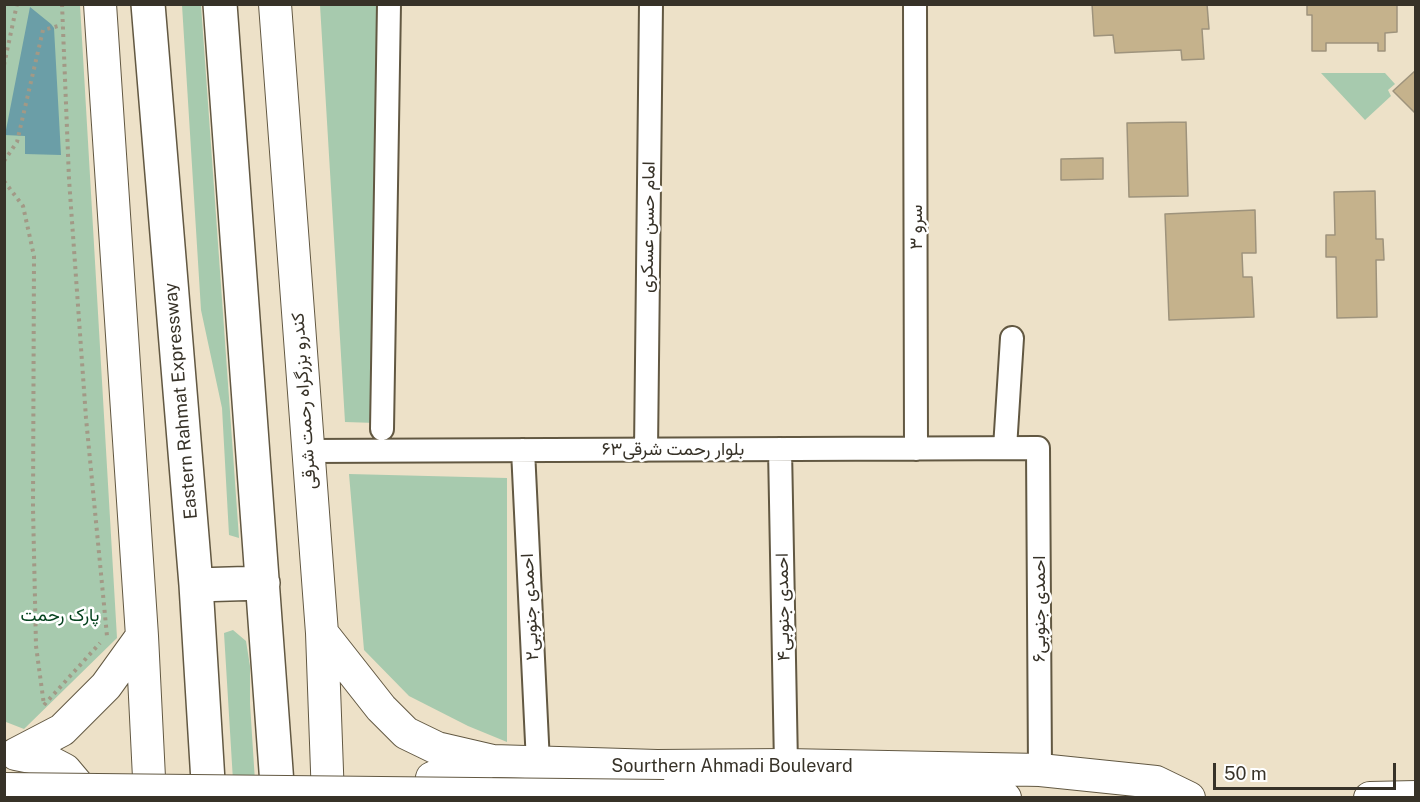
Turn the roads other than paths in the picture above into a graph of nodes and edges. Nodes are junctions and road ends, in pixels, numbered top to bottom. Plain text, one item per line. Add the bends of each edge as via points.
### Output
1 (100, 4) edge
2 (148, 4) edge
3 (220, 4) edge
4 (275, 4) edge
5 (389, 4) edge
6 (651, 4) edge
7 (915, 4) edge
8 (1012, 338) dead end
9 (382, 429) dead end
10 (916, 448) junction
11 (1005, 448) junction
12 (1038, 448) joint
13 (780, 449) junction
14 (522, 450) junction
15 (646, 450) junction
16 (308, 451) junction
17 (263, 583) junction
18 (196, 585) junction
19 (322, 633) junction
20 (142, 636) junction
21 (10, 754) edge
22 (493, 761) junction
23 (538, 763) junction
24 (786, 765) junction
25 (1040, 770) junction
26 (4, 789) edge
27 (1416, 797) edge
28 (82, 798) edge
29 (150, 798) edge
30 (209, 798) edge
31 (278, 798) edge
32 (328, 798) edge
33 (427, 798) edge
34 (1005, 798) edge
35 (1190, 798) edge
36 (1371, 798) edge

1 - 20 main road
2 - 18 highway, Eastern Rahmat Expressway
3 - 17 highway
4 - 16 main road, کندرو بزرگراه رحمت شرقی
5 - 9 street
6 - 15 street, امام حسن عسکری
7 - 10 street, سرو ۳
8 - 11 street
10 - 11 street, بلوار رحمت شرقی۶۳
10 - 13 street, بلوار رحمت شرقی۶۳
11 - 12 street, بلوار رحمت شرقی۶۳
12 - 25 street, احمدی جنوبی۶
13 - 15 street, بلوار رحمت شرقی۶۳
13 - 24 street, احمدی جنوبی۴
14 - 15 street, بلوار رحمت شرقی۶۳
14 - 16 street, بلوار رحمت شرقی۶۳
14 - 23 street, احمدی جنوبی۲
16 - 19 main road, کندرو بزرگراه رحمت شرقی
17 - 18 highway
17 - 31 highway
18 - 30 highway, Eastern Rahmat Expressway
19 - 22 main road, Sourthern Ahmadi Boulevard via 381,708 406,733 437,748
19 - 32 main road, کندرو بزرگراه رحمت شرقی
20 - 21 main road via 106,686 62,730
20 - 29 main road
21 - 28 main road via 46,760 65,770 81,789
22 - 23 main road, Sourthern Ahmadi Boulevard
22 - 33 main road via 455,768 432,778
23 - 24 main road, Sourthern Ahmadi Boulevard
24 - 25 main road, Sourthern Ahmadi Boulevard
25 - 35 main road, Sourthern Ahmadi Boulevard via 1156,782
26 - 34 main road, bridge
27 - 36 main road

